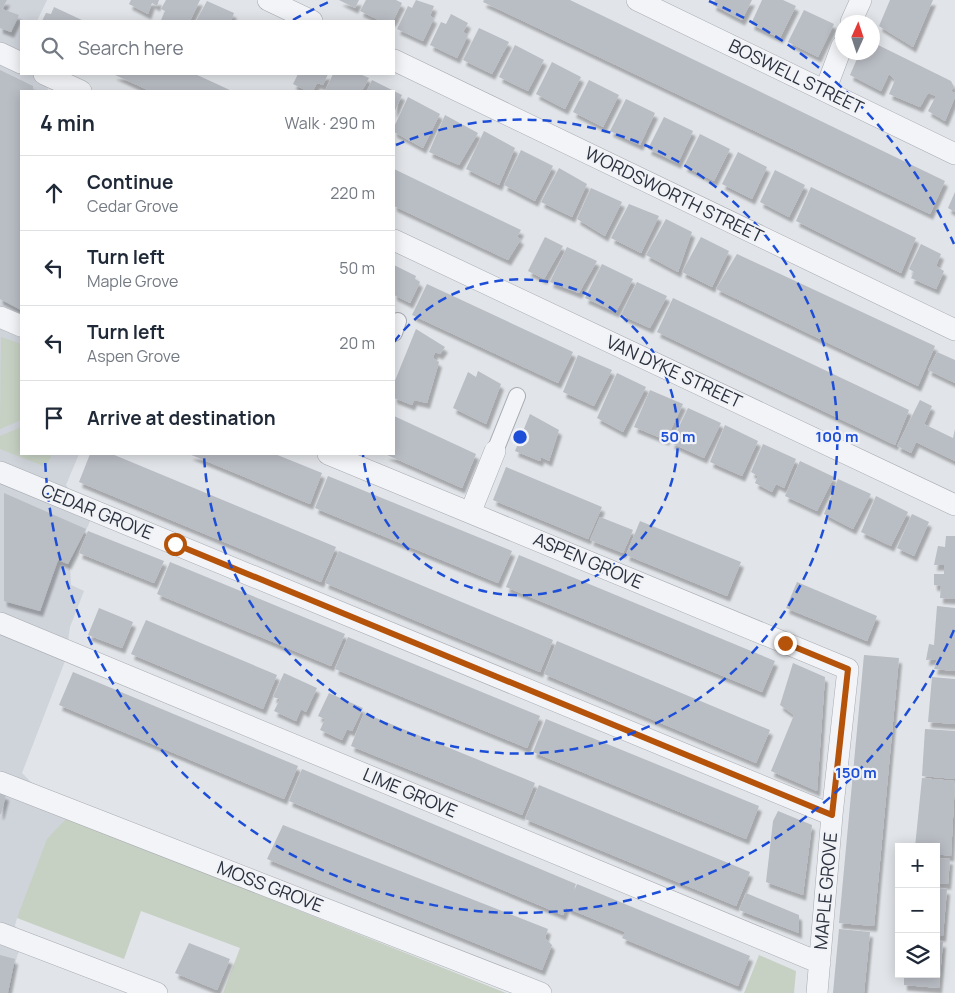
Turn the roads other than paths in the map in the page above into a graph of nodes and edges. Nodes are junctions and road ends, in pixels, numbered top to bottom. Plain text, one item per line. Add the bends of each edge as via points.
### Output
1 (268, 0) edge
2 (637, 0) edge
3 (861, 0) edge
4 (854, 15) edge
5 (310, 20) edge
6 (0, 53) edge
7 (395, 60) edge
8 (837, 60) edge
9 (20, 63) edge
10 (46, 75) edge
11 (79, 90) edge
12 (825, 91) junction
13 (955, 154) edge
14 (395, 240) edge
15 (0, 317) edge
16 (20, 326) edge
17 (955, 330) edge
18 (517, 396) dead end
19 (495, 451) joint
20 (339, 456) edge
21 (0, 472) edge
22 (955, 505) edge
23 (471, 511) junction
24 (0, 623) edge
25 (848, 669) joint
26 (0, 782) edge
27 (832, 815) junction
28 (0, 934) edge
29 (820, 963) junction
30 (157, 993) edge
31 (541, 993) edge
32 (817, 993) edge

1 - 5 street
2 - 12 street, BOSWELL STREET
3 - 4 street
6 - 9 street
7 - 17 street, WORDSWORTH STREET
8 - 12 street
10 - 11 street
12 - 13 street, BOSWELL STREET
14 - 22 street, VAN DYKE STREET
15 - 16 street
18 - 19 street
19 - 23 street
20 - 23 street, ASPEN GROVE
21 - 27 street, CEDAR GROVE
23 - 25 street, ASPEN GROVE
24 - 29 street, LIME GROVE
25 - 27 street, MAPLE GROVE
26 - 31 street, MOSS GROVE
27 - 29 street, MAPLE GROVE
28 - 30 street
29 - 32 street, MAPLE GROVE

